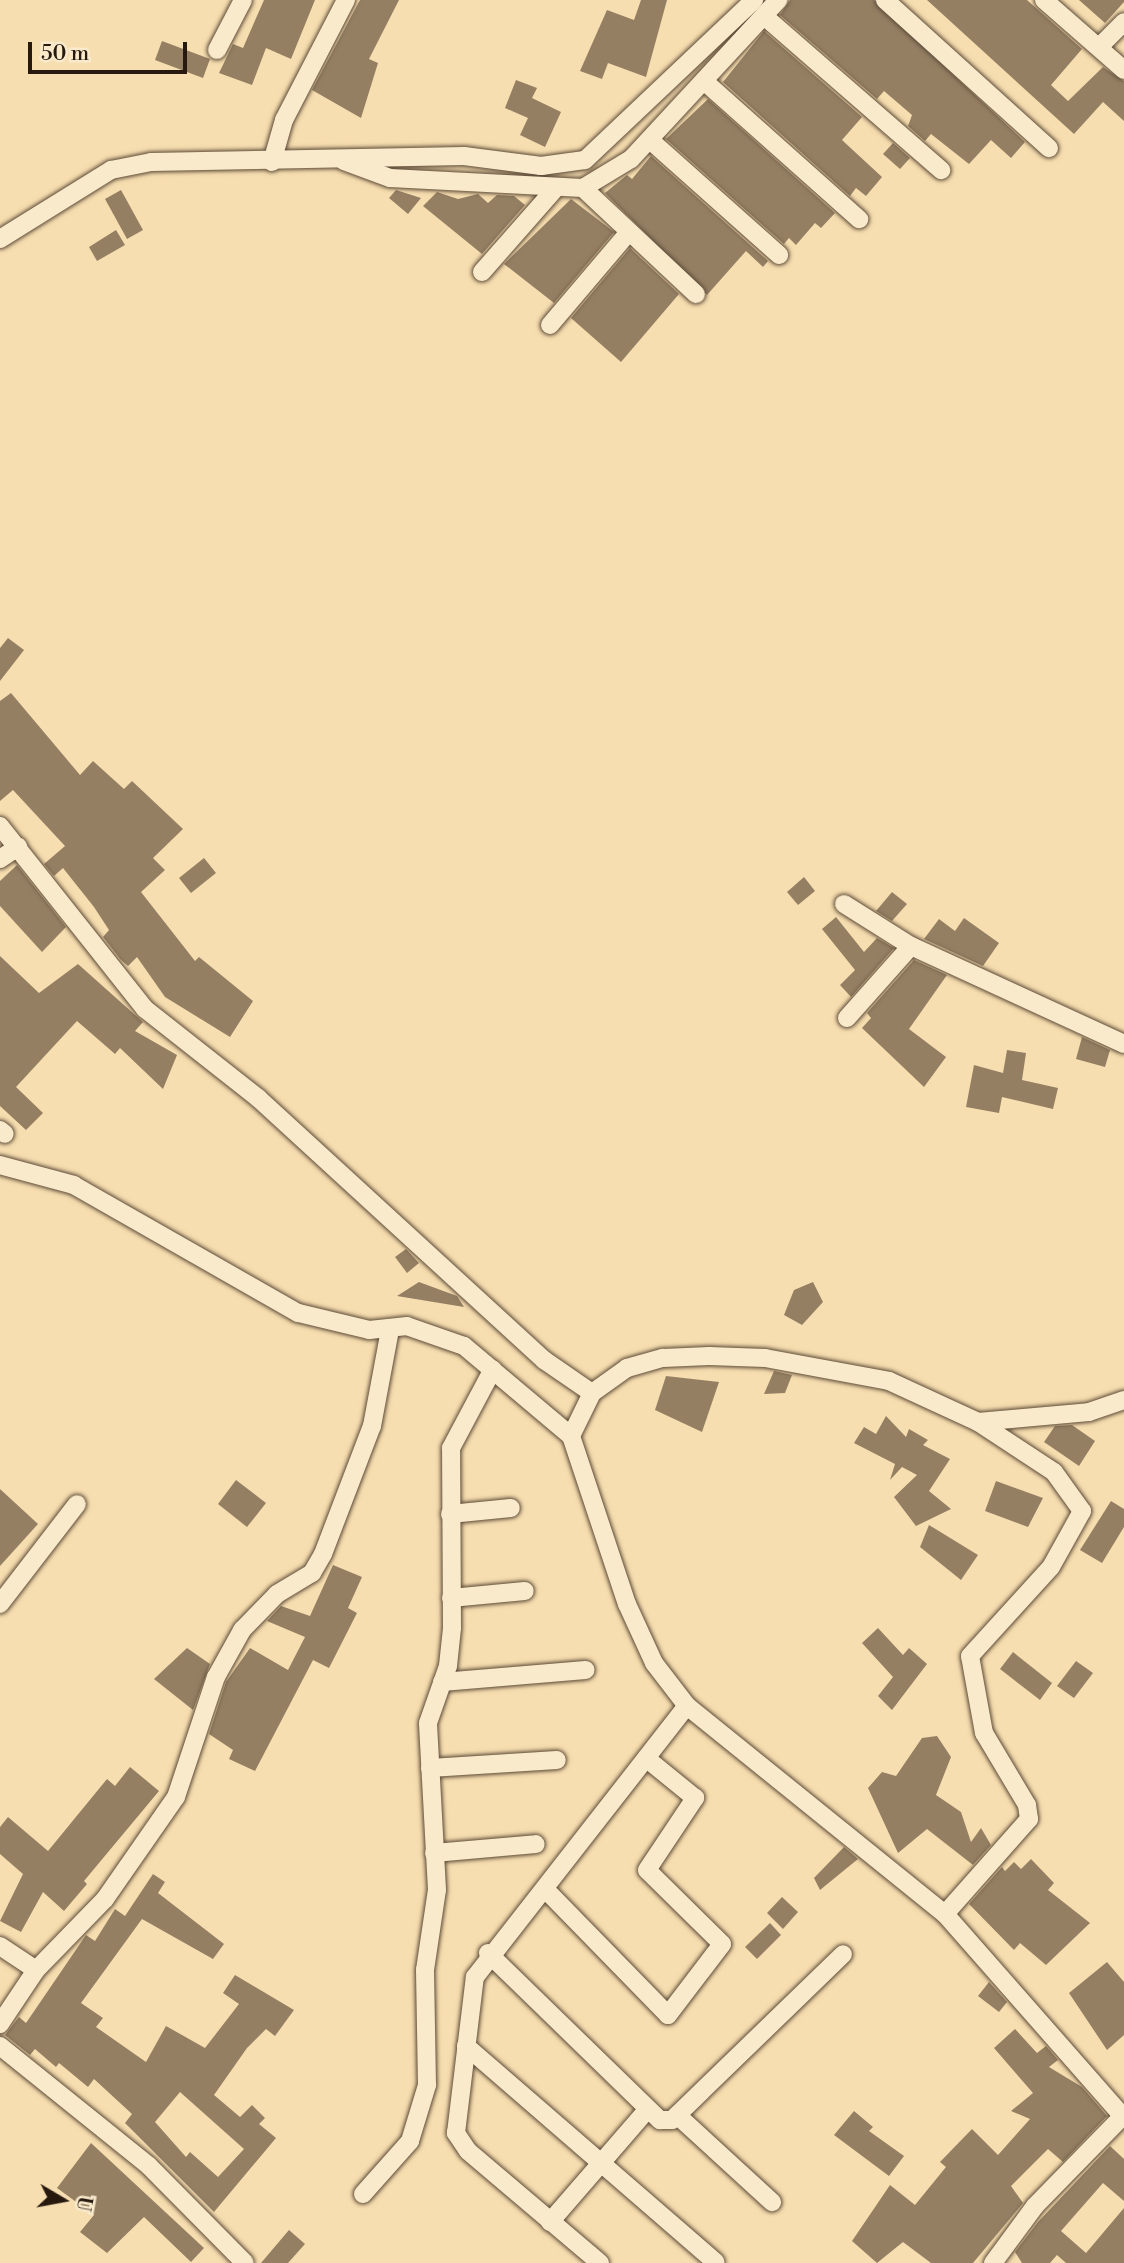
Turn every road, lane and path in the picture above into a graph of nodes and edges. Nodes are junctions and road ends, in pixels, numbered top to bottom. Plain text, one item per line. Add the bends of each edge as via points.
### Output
1 (243, 0) edge
2 (346, 0) edge
3 (754, 0) edge
4 (778, 0) edge
5 (884, 0) edge
6 (1044, 0) edge
7 (764, 16) junction
8 (1124, 22) edge
9 (1099, 47) junction
10 (217, 50) dead end
11 (1124, 70) edge
12 (704, 81) junction
13 (650, 140) junction
14 (1049, 148) dead end
15 (335, 158) junction
16 (272, 162) junction
17 (941, 170) dead end
18 (583, 188) junction
19 (555, 189) junction
20 (859, 219) dead end
21 (629, 232) junction
22 (0, 239) edge
23 (779, 255) dead end
24 (482, 272) dead end
25 (696, 294) dead end
26 (550, 325) dead end
27 (0, 826) edge
28 (18, 847) junction
29 (0, 859) edge
30 (845, 904) dead end
31 (911, 946) junction
32 (847, 1018) dead end
33 (1124, 1044) edge
34 (0, 1165) edge
35 (390, 1330) junction
36 (493, 1369) junction
37 (592, 1393) junction
38 (1124, 1400) edge
39 (978, 1422) junction
40 (571, 1436) junction
41 (77, 1504) dead end
42 (512, 1508) dead end
43 (450, 1514) junction
44 (526, 1591) dead end
45 (452, 1598) junction
46 (0, 1604) edge
47 (585, 1671) dead end
48 (442, 1682) junction
49 (687, 1706) junction
50 (646, 1758) junction
51 (556, 1760) dead end
52 (430, 1768) junction
53 (536, 1844) dead end
54 (435, 1853) junction
55 (545, 1889) junction
56 (945, 1914) junction
57 (0, 1946) edge
58 (488, 1952) junction
59 (844, 1954) dead end
60 (36, 1970) junction
61 (0, 2024) edge
62 (0, 2046) edge
63 (466, 2046) junction
64 (647, 2110) junction
65 (677, 2115) junction
66 (1123, 2118) edge
67 (600, 2162) junction
68 (363, 2194) dead end
69 (772, 2202) dead end
70 (550, 2222) junction
71 (715, 2262) edge
72 (245, 2263) edge
73 (600, 2263) edge
74 (993, 2263) edge

1 - 10 street
2 - 16 street via 284,120
3 - 15 street via 585,160 541,166 464,156
4 - 7 street
5 - 14 street
6 - 9 street
7 - 12 street
7 - 17 street
8 - 9 street
9 - 11 street
12 - 13 street
12 - 20 street
13 - 18 street
13 - 23 street
15 - 16 street
15 - 19 street via 390,178
16 - 22 street via 150,162 111,170
18 - 19 street
18 - 21 street
19 - 24 street
21 - 25 street
21 - 26 street
27 - 28 street
28 - 29 street
28 - 37 street via 145,1009 258,1098 544,1360
30 - 31 street
31 - 32 street
31 - 33 street
34 - 35 street via 74,1185 298,1312
35 - 36 street via 433,1333 464,1346
35 - 60 street via 372,1426 323,1554 312,1573 277,1594 242,1630 216,1677 176,1797 105,1899
36 - 40 street
36 - 43 street via 452,1448
37 - 39 street via 627,1368 663,1358 765,1358 889,1381
37 - 40 street
38 - 39 street via 1089,1412
39 - 56 street via 1054,1472 1082,1511 1051,1567 970,1656 984,1733 1027,1805 1029,1819
40 - 49 street via 627,1604 654,1663
41 - 46 street
42 - 43 street
43 - 45 street
44 - 45 street
45 - 48 street
47 - 48 street
48 - 52 street via 428,1723
49 - 50 street
49 - 56 street
50 - 55 street
50 - 55 street via 695,1798 647,1870 722,1944 668,2015
51 - 52 street
52 - 54 street
53 - 54 street
54 - 68 street via 425,1970 427,2085 410,2141
55 - 58 street
56 - 66 street
57 - 60 street
58 - 63 street via 475,1977
58 - 64 street
59 - 65 street
60 - 61 street
62 - 72 street via 149,2166
63 - 67 street
63 - 70 street via 456,2133
64 - 65 street via 660,2120
64 - 67 street
65 - 69 street
66 - 74 street via 1035,2207
67 - 70 street
67 - 71 street
70 - 73 street

